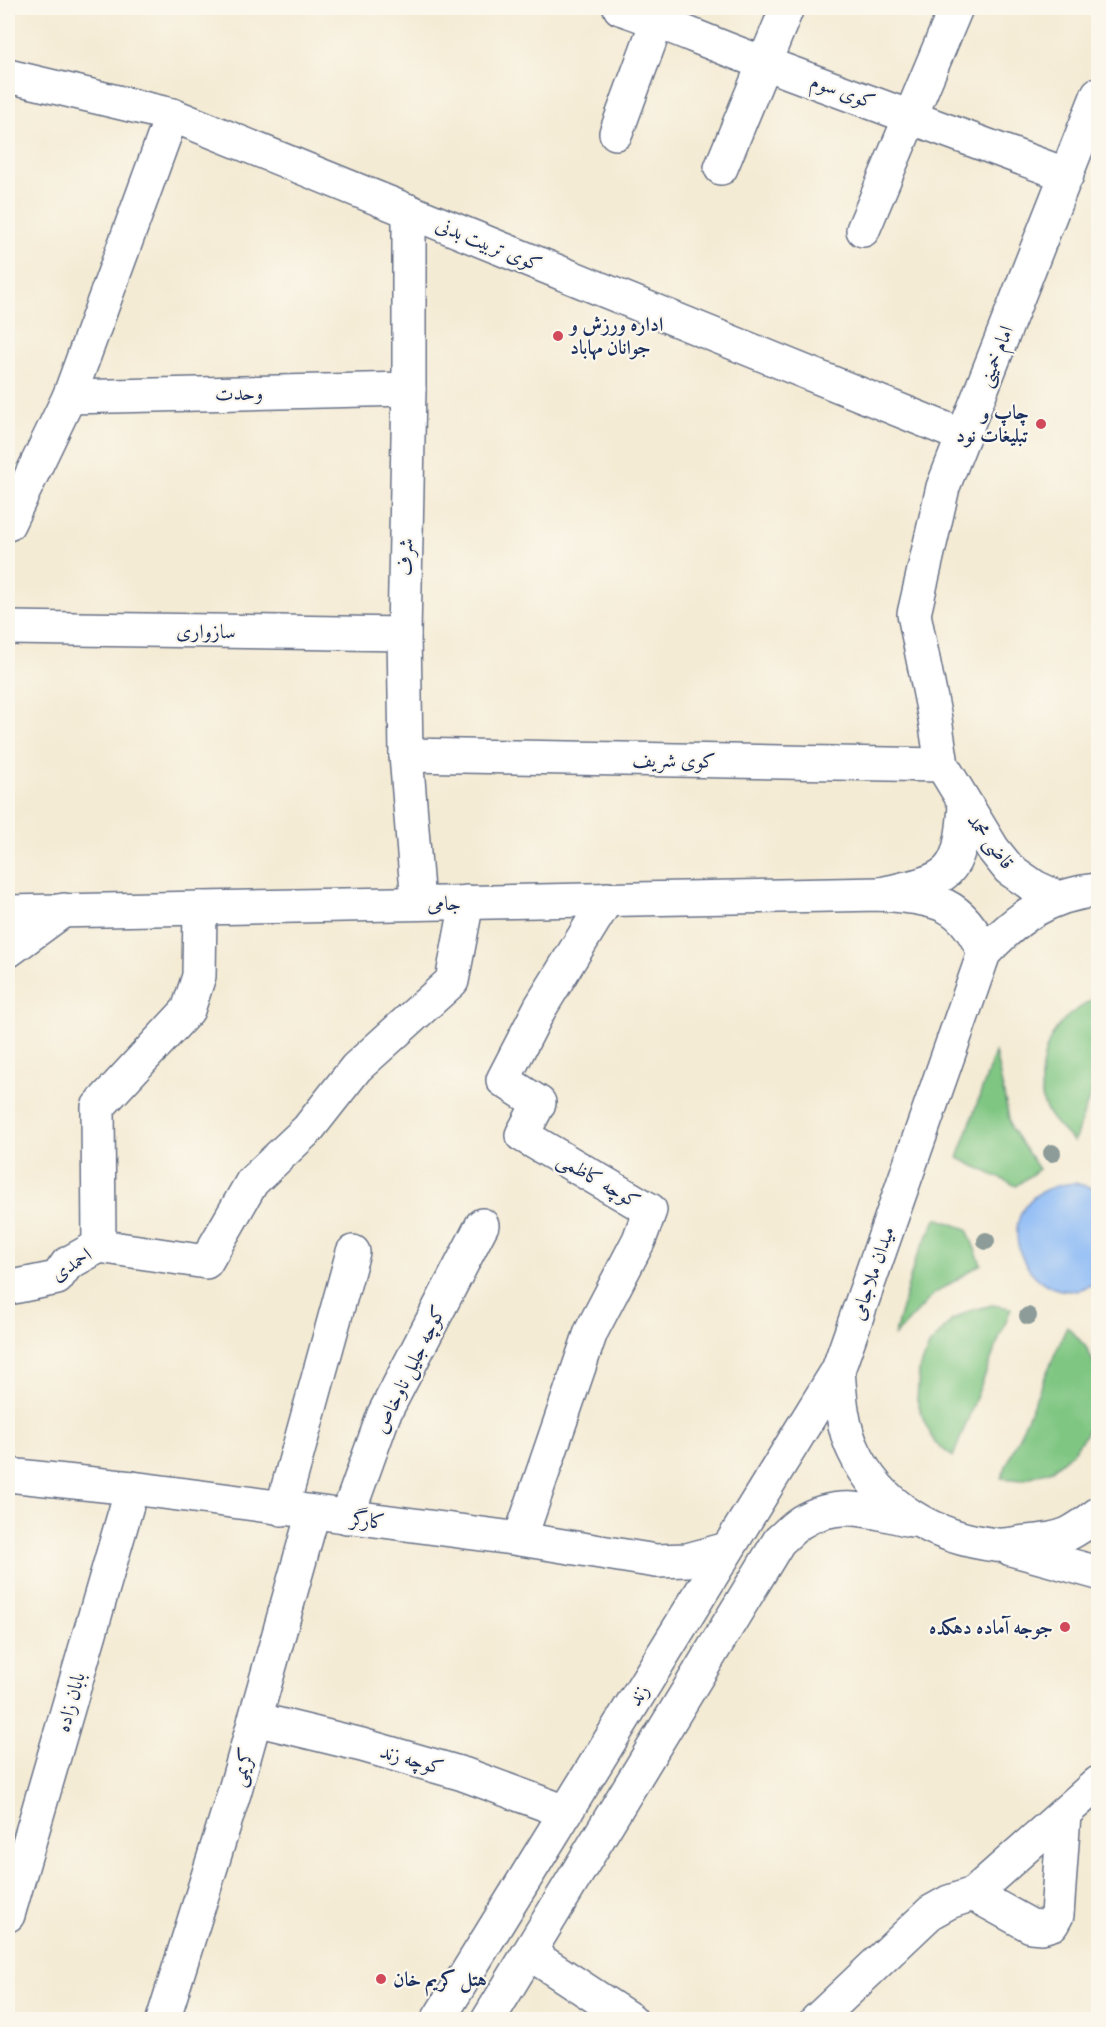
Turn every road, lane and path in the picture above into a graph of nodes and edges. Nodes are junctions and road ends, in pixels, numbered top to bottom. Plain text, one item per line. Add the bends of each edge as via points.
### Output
1 (620, 8) edge
2 (787, 8) edge
3 (956, 8) edge
4 (660, 14) edge
5 (764, 63) junction
6 (8, 76) edge
7 (1098, 94) edge
8 (172, 115) junction
9 (910, 115) junction
10 (616, 133) dead end
11 (721, 168) dead end
12 (1067, 175) junction
13 (409, 211) junction
14 (863, 230) dead end
15 (409, 389) junction
16 (69, 397) junction
17 (963, 436) junction
18 (8, 524) edge
19 (8, 628) edge
20 (404, 634) junction
21 (406, 754) junction
22 (942, 765) junction
23 (965, 806) junction
24 (1098, 890) edge
25 (881, 894) junction
26 (1059, 898) junction
27 (607, 899) junction
28 (467, 902) junction
29 (418, 903) junction
30 (200, 908) junction
31 (64, 910) junction
32 (8, 912) edge
33 (8, 951) edge
34 (984, 953) junction
35 (482, 1225) dead end
36 (99, 1246) junction
37 (353, 1252) dead end
38 (8, 1288) edge
39 (837, 1370) junction
40 (8, 1475) edge
41 (132, 1488) junction
42 (298, 1511) junction
43 (1098, 1514) edge
44 (347, 1517) junction
45 (919, 1522) junction
46 (520, 1539) junction
47 (998, 1545) junction
48 (727, 1549) junction
49 (1098, 1573) edge
50 (255, 1719) junction
51 (1098, 1783) edge
52 (566, 1812) junction
53 (1064, 1815) junction
54 (973, 1894) junction
55 (8, 1915) edge
56 (529, 1953) junction
57 (163, 2019) edge
58 (438, 2019) edge
59 (488, 2019) edge
60 (631, 2019) edge
61 (817, 2019) edge

1 - 4 street, کوی سوم
2 - 5 street
3 - 9 street
4 - 5 street, کوی سوم
4 - 10 street
5 - 9 street, کوی سوم
5 - 11 street
6 - 8 street, کوی تربیت بدنی
7 - 12 street, امام خمینی
8 - 13 street, کوی تربیت بدنی
8 - 16 street
9 - 12 street, کوی سوم
9 - 14 street
12 - 17 street, امام خمینی
13 - 15 street, شرف
13 - 17 street, کوی تربیت بدنی
15 - 16 street, وحدت
15 - 20 street, شرف
16 - 18 street
17 - 22 street, امام خمینی via 943,487 914,614
19 - 20 street, سازواری
20 - 21 street, شرف
21 - 22 street, کوی شریف
21 - 29 street, شرف
22 - 23 street, قاضی محمد
23 - 25 street via 961,849 948,871 926,884
23 - 26 street, قاضی محمد via 1009,869
24 - 26 street, میدان ملاجامی
25 - 27 street, جامی
25 - 34 street via 928,899 948,906 976,934
26 - 34 street, میدان ملاجامی via 1006,929
27 - 28 street, جامی
27 - 46 street, کوچه کاظمی via 540,1008 502,1080 539,1103 522,1135 650,1210 639,1240 591,1332
28 - 29 street, جامی
28 - 36 street via 452,981 356,1068 308,1129 252,1182 206,1262
29 - 30 street, جامی
30 - 31 street, جامی
30 - 36 street via 199,976 188,1010 98,1107
31 - 32 street, جامی
31 - 33 street
34 - 39 street, میدان ملاجامی
35 - 44 street, کوچه جلیل ناوخاص via 384,1414
36 - 38 street, احمدی via 67,1264 57,1278
37 - 42 street, کریمی
39 - 45 street, میدان ملاجامی via 841,1405 853,1449 868,1477 889,1501
39 - 48 street, زند
40 - 41 street, کارگر
41 - 42 street, کارگر
41 - 55 street, بابان زاده
42 - 44 street, کارگر
42 - 50 street, کریمی
43 - 47 street, میدان ملاجامی via 1067,1534
44 - 46 street, کارگر
45 - 47 street, میدان ملاجامی
45 - 56 street, زند via 858,1508 827,1510 800,1522 780,1541
46 - 48 street, کارگر via 656,1561 687,1560
47 - 49 street
48 - 52 street, زند
50 - 52 street, کوچه زند via 463,1774
50 - 57 street, کریمی
51 - 53 street
52 - 58 street, زند
53 - 54 street
53 - 54 street via 1057,1915 1052,1923 1031,1926
54 - 61 street via 931,1912
56 - 59 street, زند
56 - 60 street

